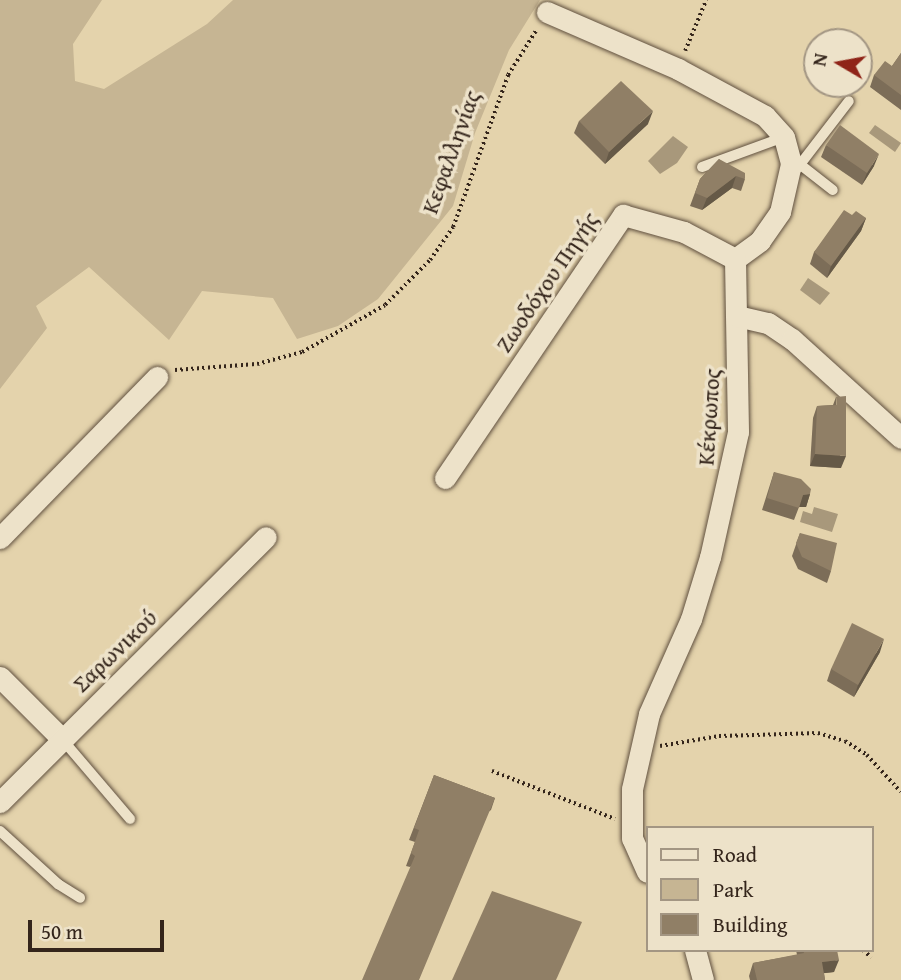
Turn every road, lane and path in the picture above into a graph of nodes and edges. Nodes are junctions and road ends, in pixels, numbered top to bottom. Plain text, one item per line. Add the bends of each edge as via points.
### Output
1 (706, 0) edge
2 (547, 12) joint
3 (678, 69) junction
4 (849, 101) dead end
5 (784, 137) junction
6 (702, 167) dead end
7 (796, 171) junction
8 (832, 190) dead end
9 (735, 259) junction
10 (737, 316) junction
11 (157, 377) joint
12 (901, 438) edge
13 (445, 478) dead end
14 (266, 537) dead end
15 (0, 538) edge
16 (0, 677) edge
17 (62, 739) junction
18 (641, 749) junction
19 (492, 771) dead end
20 (901, 792) edge
21 (0, 802) edge
22 (130, 819) dead end
23 (630, 824) junction
24 (0, 831) edge
25 (646, 869) edge
26 (80, 898) dead end
27 (696, 952) edge
28 (865, 952) edge
29 (870, 957) dead end
30 (703, 980) edge

1 - 3 path
2 - 3 street
2 - 11 path, Κεφαλληνίας via 508,75 453,227 430,260 385,305 350,329 302,352 257,364 167,371
3 - 5 street via 765,116
4 - 7 lane
5 - 6 lane
5 - 7 street
7 - 8 lane
7 - 9 street via 780,212 760,242
9 - 10 street, Κέκρωπος
9 - 13 street, Ζωοδόχου Πηγής via 684,232 623,215
10 - 12 street via 768,323 792,339
10 - 18 street, Κέκρωπος via 738,432 732,476 691,619 649,714
11 - 15 street
14 - 17 street, Σαρωνικού
16 - 17 street
17 - 21 street, Σαρωνικού
17 - 22 lane
18 - 20 path via 719,736 818,733 845,741 867,755
18 - 23 street, Κέκρωπος
19 - 23 path
23 - 25 street, Κέκρωπος
24 - 26 lane
27 - 30 street
28 - 29 path

